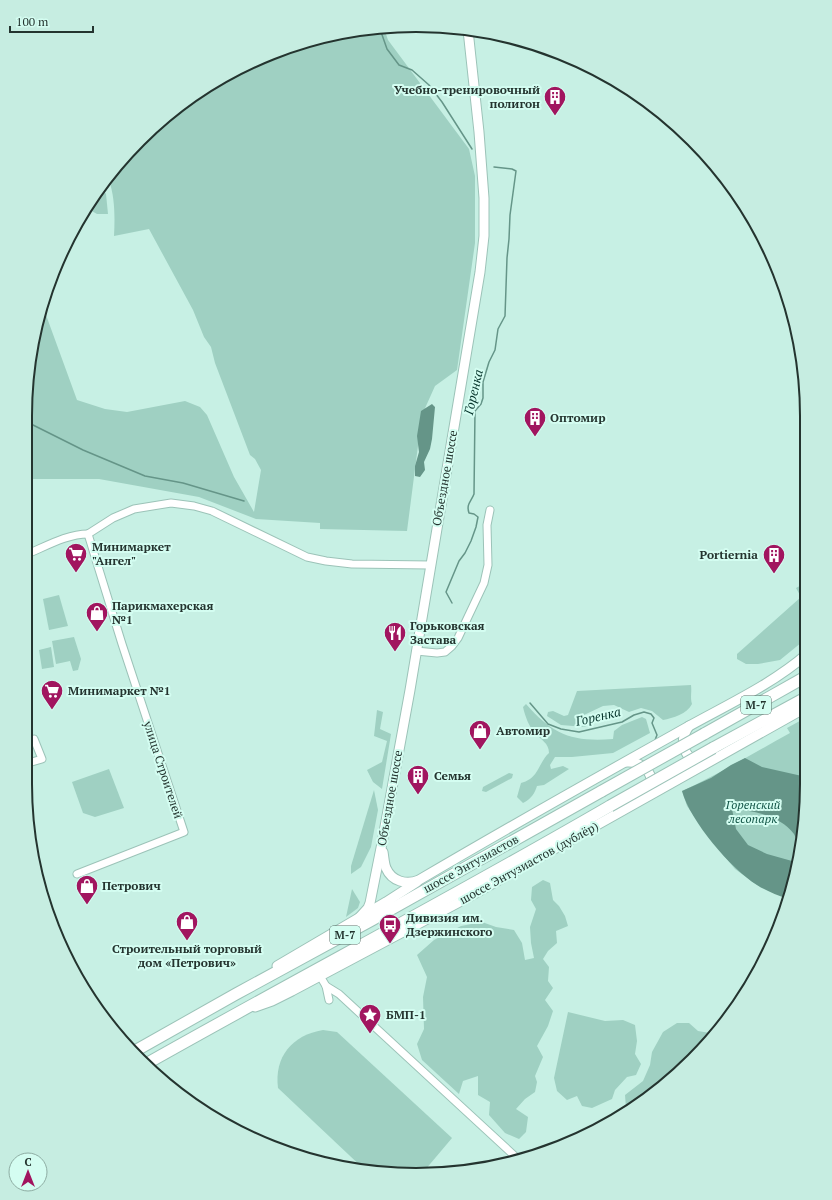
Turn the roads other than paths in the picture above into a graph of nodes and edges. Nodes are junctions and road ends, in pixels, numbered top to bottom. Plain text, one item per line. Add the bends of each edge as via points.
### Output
1 (469, 35) edge
2 (490, 510) dead end
3 (88, 534) junction
4 (32, 552) edge
5 (430, 565) junction
6 (416, 651) junction
7 (800, 660) edge
8 (800, 680) edge
9 (800, 701) edge
10 (800, 711) edge
11 (690, 725) junction
12 (32, 739) edge
13 (710, 761) junction
14 (32, 762) edge
15 (624, 762) junction
16 (646, 798) junction
17 (382, 843) junction
18 (77, 874) dead end
19 (419, 880) junction
20 (358, 920) junction
21 (320, 976) junction
22 (326, 986) junction
23 (236, 994) junction
24 (329, 1000) dead end
25 (246, 1008) junction
26 (138, 1049) edge
27 (150, 1062) edge
28 (514, 1155) edge

1 - 5 main road, Объездное шоссе via 479,132 484,236
2 - 6 street via 487,526 488,565 484,583 458,638 445,652
3 - 4 street via 60,540
3 - 5 street via 113,518 134,509 171,504 194,506 212,511 307,557 352,564
3 - 18 street, улица Строителей via 184,832
5 - 6 main road, Объездное шоссе
6 - 17 main road, Объездное шоссе
7 - 11 main road via 772,680
8 - 23 highway, шоссе Энтузиастов / М-7, bridge
9 - 25 highway, шоссе Энтузиастов / М-7, bridge
10 - 13 main road, шоссе Энтузиастов (дублёр)
11 - 13 main road via 683,738 685,752 696,761
11 - 15 main road
12 - 14 street via 34,738 42,758
13 - 16 main road, шоссе Энтузиастов (дублёр)
15 - 16 main road via 638,763 649,772 652,786
15 - 19 main road
16 - 21 main road, шоссе Энтузиастов (дублёр)
17 - 19 main road via 385,864 391,876 407,883
17 - 20 main road, Объездное шоссе via 370,903
19 - 20 main road
20 - 23 main road via 288,959
21 - 22 street
21 - 25 main road, шоссе Энтузиастов (дублёр) via 272,1001 258,1007
22 - 24 street
22 - 28 street via 339,994
23 - 26 highway, шоссе Энтузиастов / М-7
25 - 27 highway, шоссе Энтузиастов / М-7

